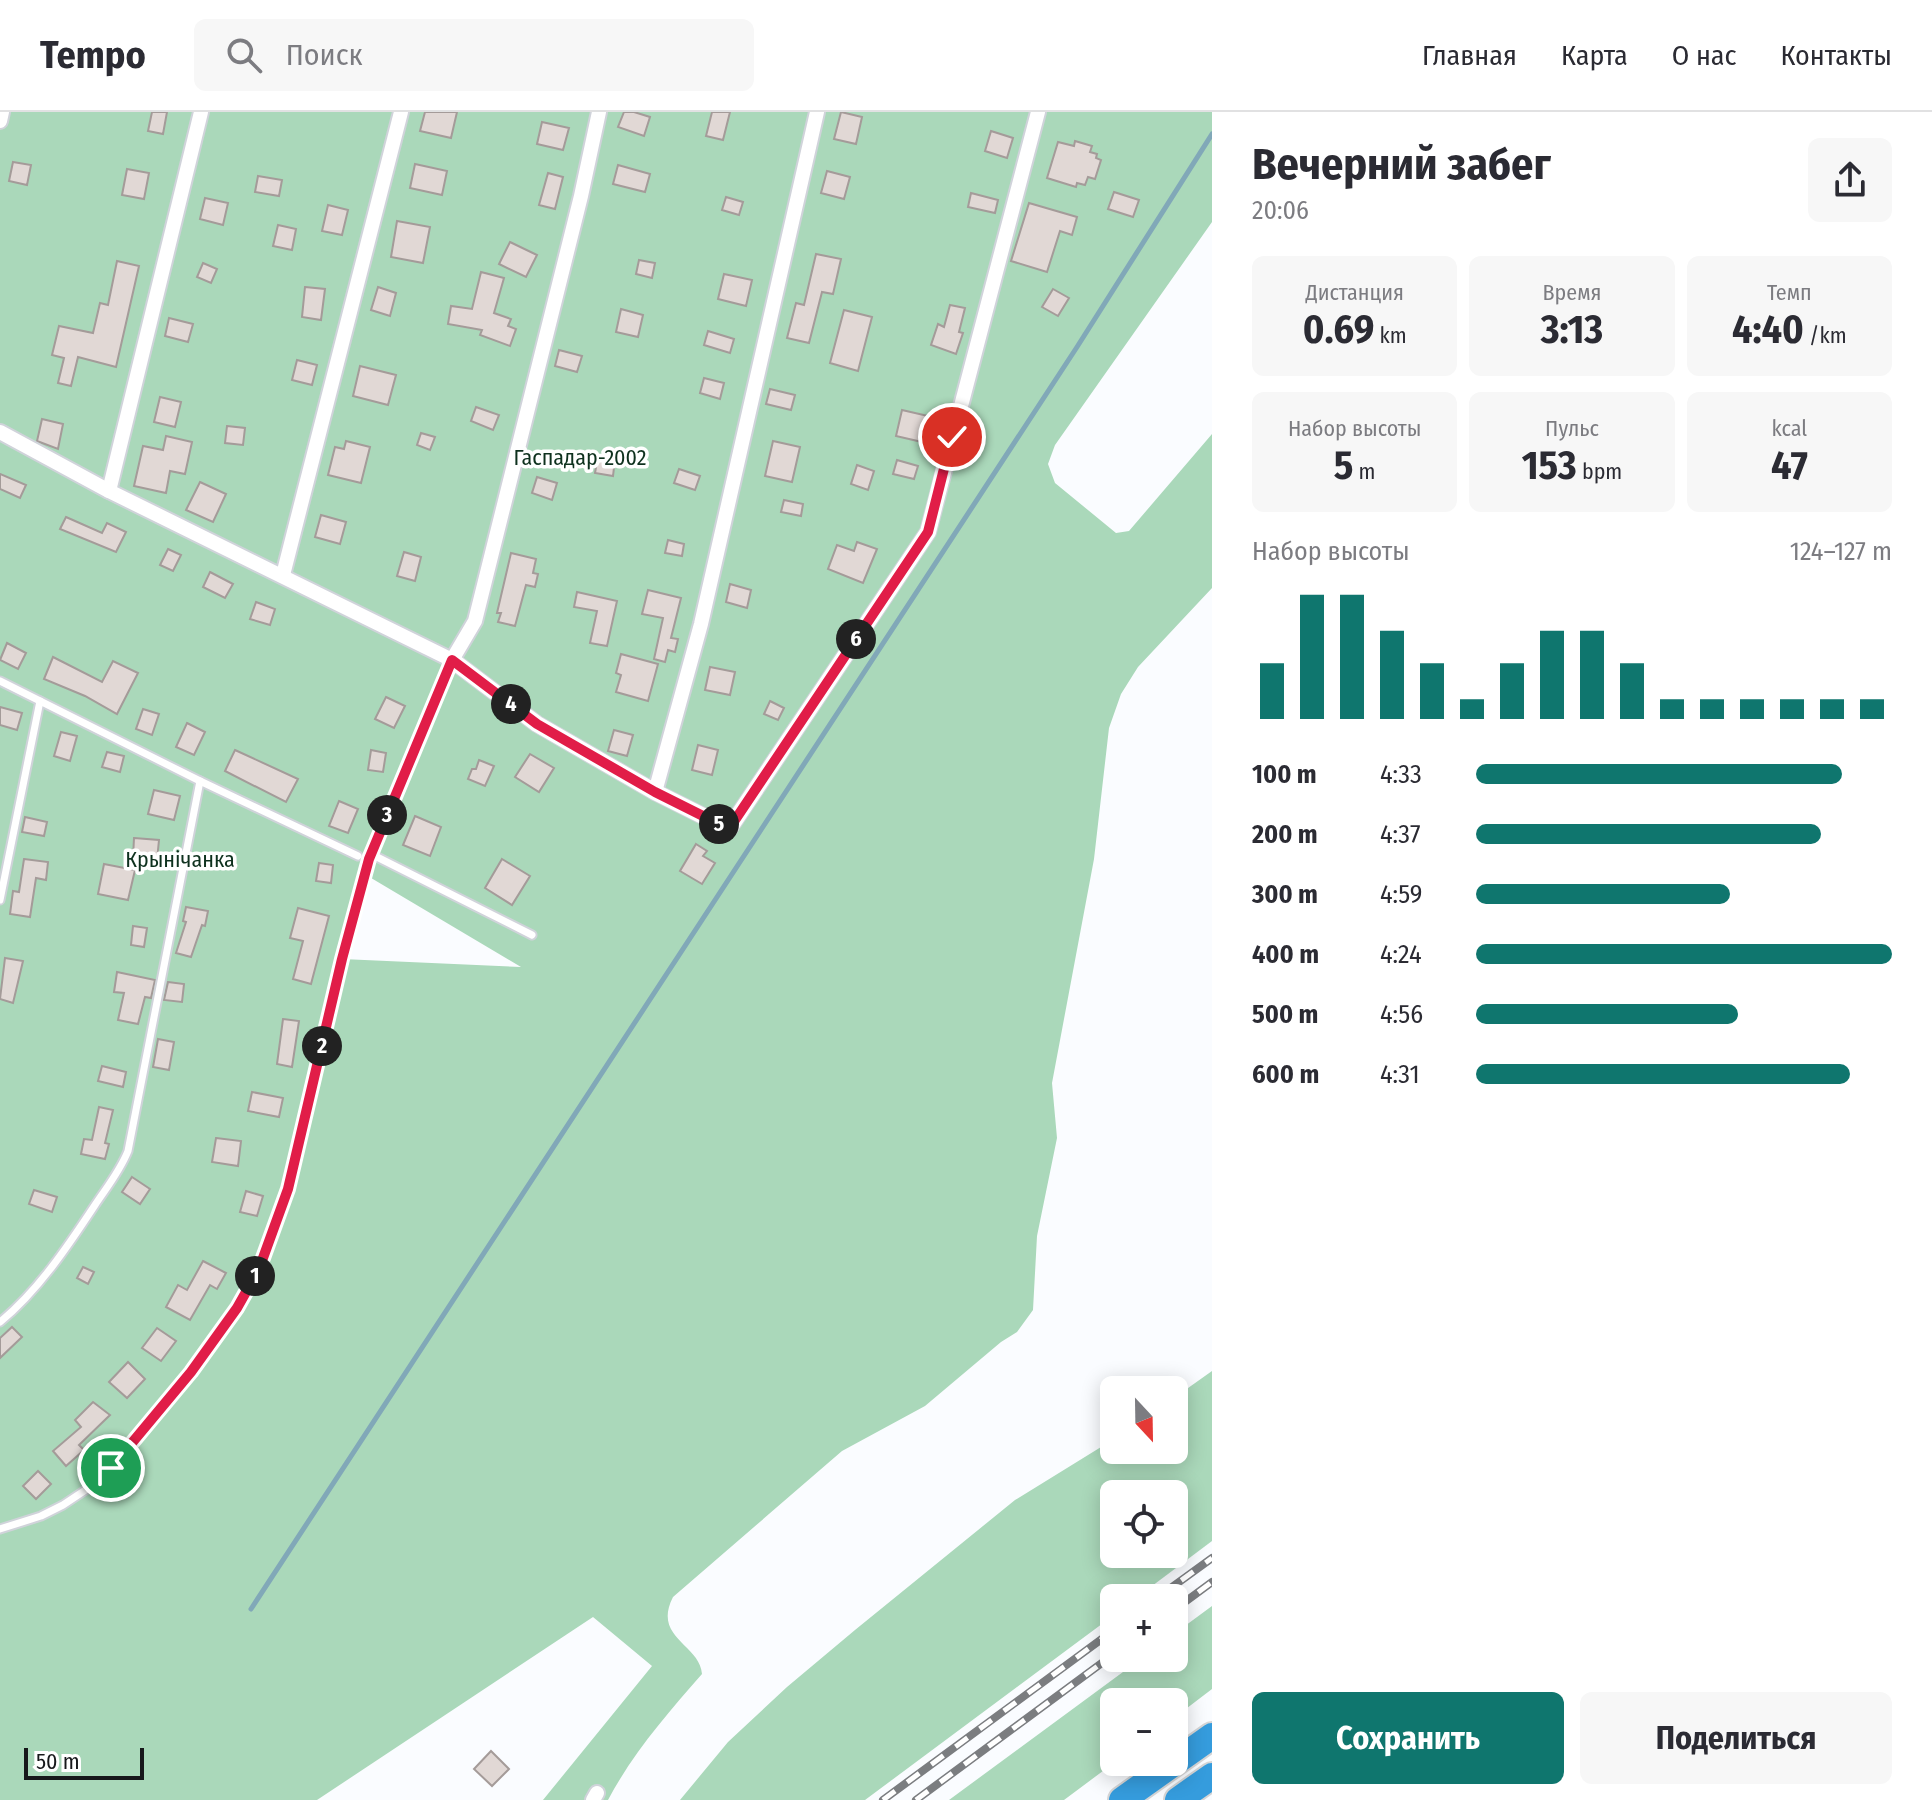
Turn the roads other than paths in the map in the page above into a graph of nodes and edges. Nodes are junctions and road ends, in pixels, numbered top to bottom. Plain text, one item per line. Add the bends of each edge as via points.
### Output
1 (2, 112) edge
2 (201, 112) edge
3 (401, 112) edge
4 (599, 112) edge
5 (817, 112) edge
6 (1038, 112) edge
7 (0, 121) edge
8 (0, 432) edge
9 (109, 491) junction
10 (283, 575) junction
11 (452, 660) junction
12 (0, 681) edge
13 (40, 701) junction
14 (200, 781) junction
15 (655, 792) junction
16 (371, 854) junction
17 (358, 856) dead end
18 (0, 900) edge
19 (532, 935) dead end
20 (0, 1322) edge
21 (0, 1529) edge
22 (1212, 1736) edge
23 (1212, 1776) edge
24 (1122, 1800) edge
25 (1178, 1800) edge

1 - 7 street
2 - 9 street
3 - 10 street
4 - 11 street via 475,621
5 - 15 street via 701,624
6 - 15 street via 928,532 729,829
8 - 9 street
9 - 10 street
10 - 11 street
11 - 15 street via 537,724
11 - 16 lane
12 - 13 lane
13 - 14 lane
13 - 18 lane
14 - 17 lane
14 - 20 lane via 128,1151 79,1229
16 - 19 lane
16 - 21 lane via 288,1189 259,1269 191,1372 111,1468 63,1505
22 - 24 highway
23 - 25 highway

